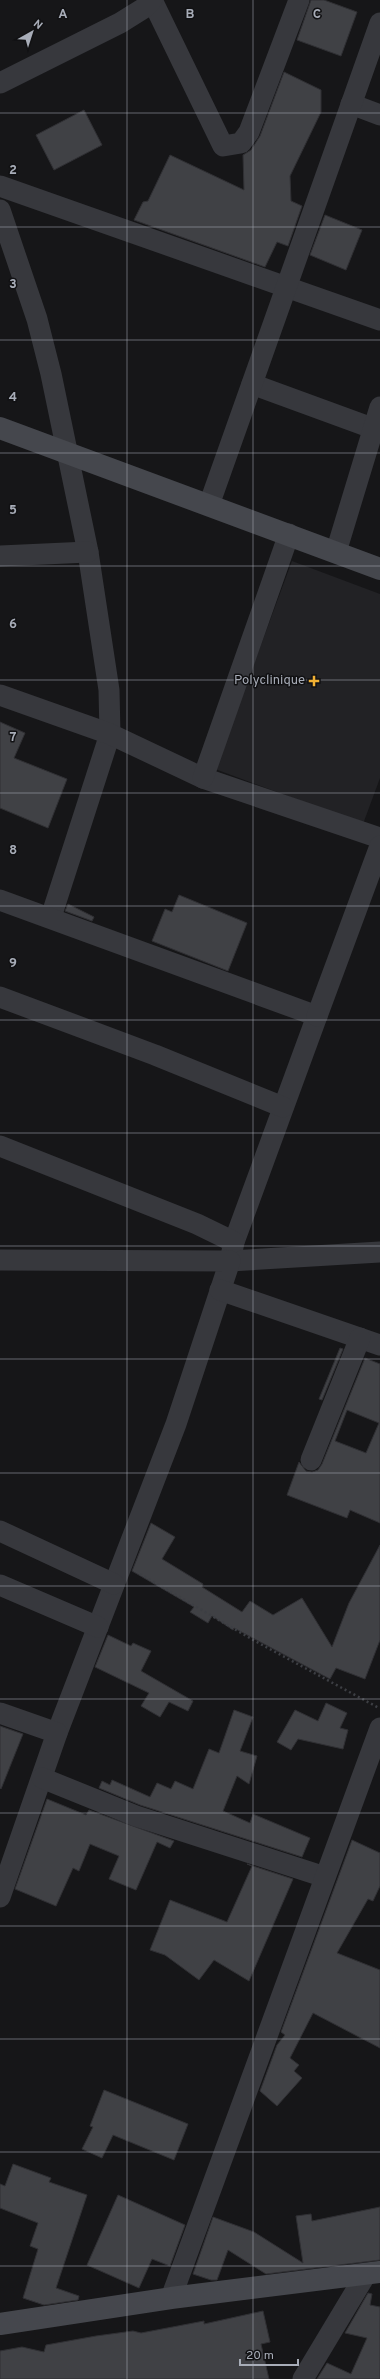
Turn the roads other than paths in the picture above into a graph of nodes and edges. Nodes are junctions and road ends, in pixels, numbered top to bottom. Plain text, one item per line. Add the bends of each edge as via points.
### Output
1 (152, 0) edge
2 (299, 0) edge
3 (380, 24) edge
4 (0, 83) edge
5 (351, 104) junction
6 (380, 115) edge
7 (0, 186) edge
8 (0, 210) edge
9 (286, 289) junction
10 (380, 320) edge
11 (252, 384) junction
12 (380, 407) edge
13 (0, 428) edge
14 (377, 430) edge
15 (66, 453) junction
16 (209, 505) junction
17 (289, 534) junction
18 (88, 552) junction
19 (336, 552) junction
20 (0, 556) edge
21 (380, 569) edge
22 (0, 694) edge
23 (110, 734) junction
24 (203, 778) junction
25 (380, 838) edge
26 (380, 846) edge
27 (0, 900) edge
28 (50, 917) junction
29 (0, 997) edge
30 (317, 1016) junction
31 (283, 1107) junction
32 (0, 1146) edge
33 (232, 1252) junction
34 (380, 1252) edge
35 (0, 1260) edge
36 (220, 1290) junction
37 (360, 1338) junction
38 (380, 1345) edge
39 (312, 1460) dead end
40 (0, 1531) edge
41 (114, 1584) junction
42 (0, 1585) edge
43 (98, 1627) junction
44 (0, 1713) edge
45 (380, 1728) edge
46 (57, 1733) junction
47 (42, 1778) junction
48 (325, 1877) junction
49 (0, 1897) edge
50 (373, 2273) edge
51 (171, 2298) junction
52 (0, 2324) edge
53 (303, 2379) edge

1 - 2 street via 223,146 241,143 249,132
1 - 4 street via 120,23
3 - 5 street
5 - 6 street
5 - 9 street
7 - 9 street
8 - 15 street via 37,319
9 - 10 street
9 - 11 street
11 - 14 street
11 - 16 street
12 - 14 street
13 - 15 street
14 - 19 street
15 - 16 street
15 - 18 street
16 - 17 street
17 - 19 street
17 - 24 street
18 - 20 street
18 - 23 street via 109,690
19 - 21 street
22 - 23 street
23 - 24 street
23 - 28 street
24 - 25 street
26 - 30 street
27 - 28 street
28 - 30 street
29 - 31 street
30 - 31 street
31 - 33 street
32 - 33 street via 197,1224
33 - 34 street
33 - 35 street
33 - 36 street
36 - 37 street
36 - 41 street via 176,1424
37 - 38 street
37 - 39 street
40 - 41 street
41 - 43 street
42 - 43 street
43 - 46 street
44 - 46 street
45 - 48 street
46 - 47 street
47 - 48 street via 136,1816
47 - 49 street
48 - 51 street
50 - 51 street
50 - 53 street
51 - 52 street

